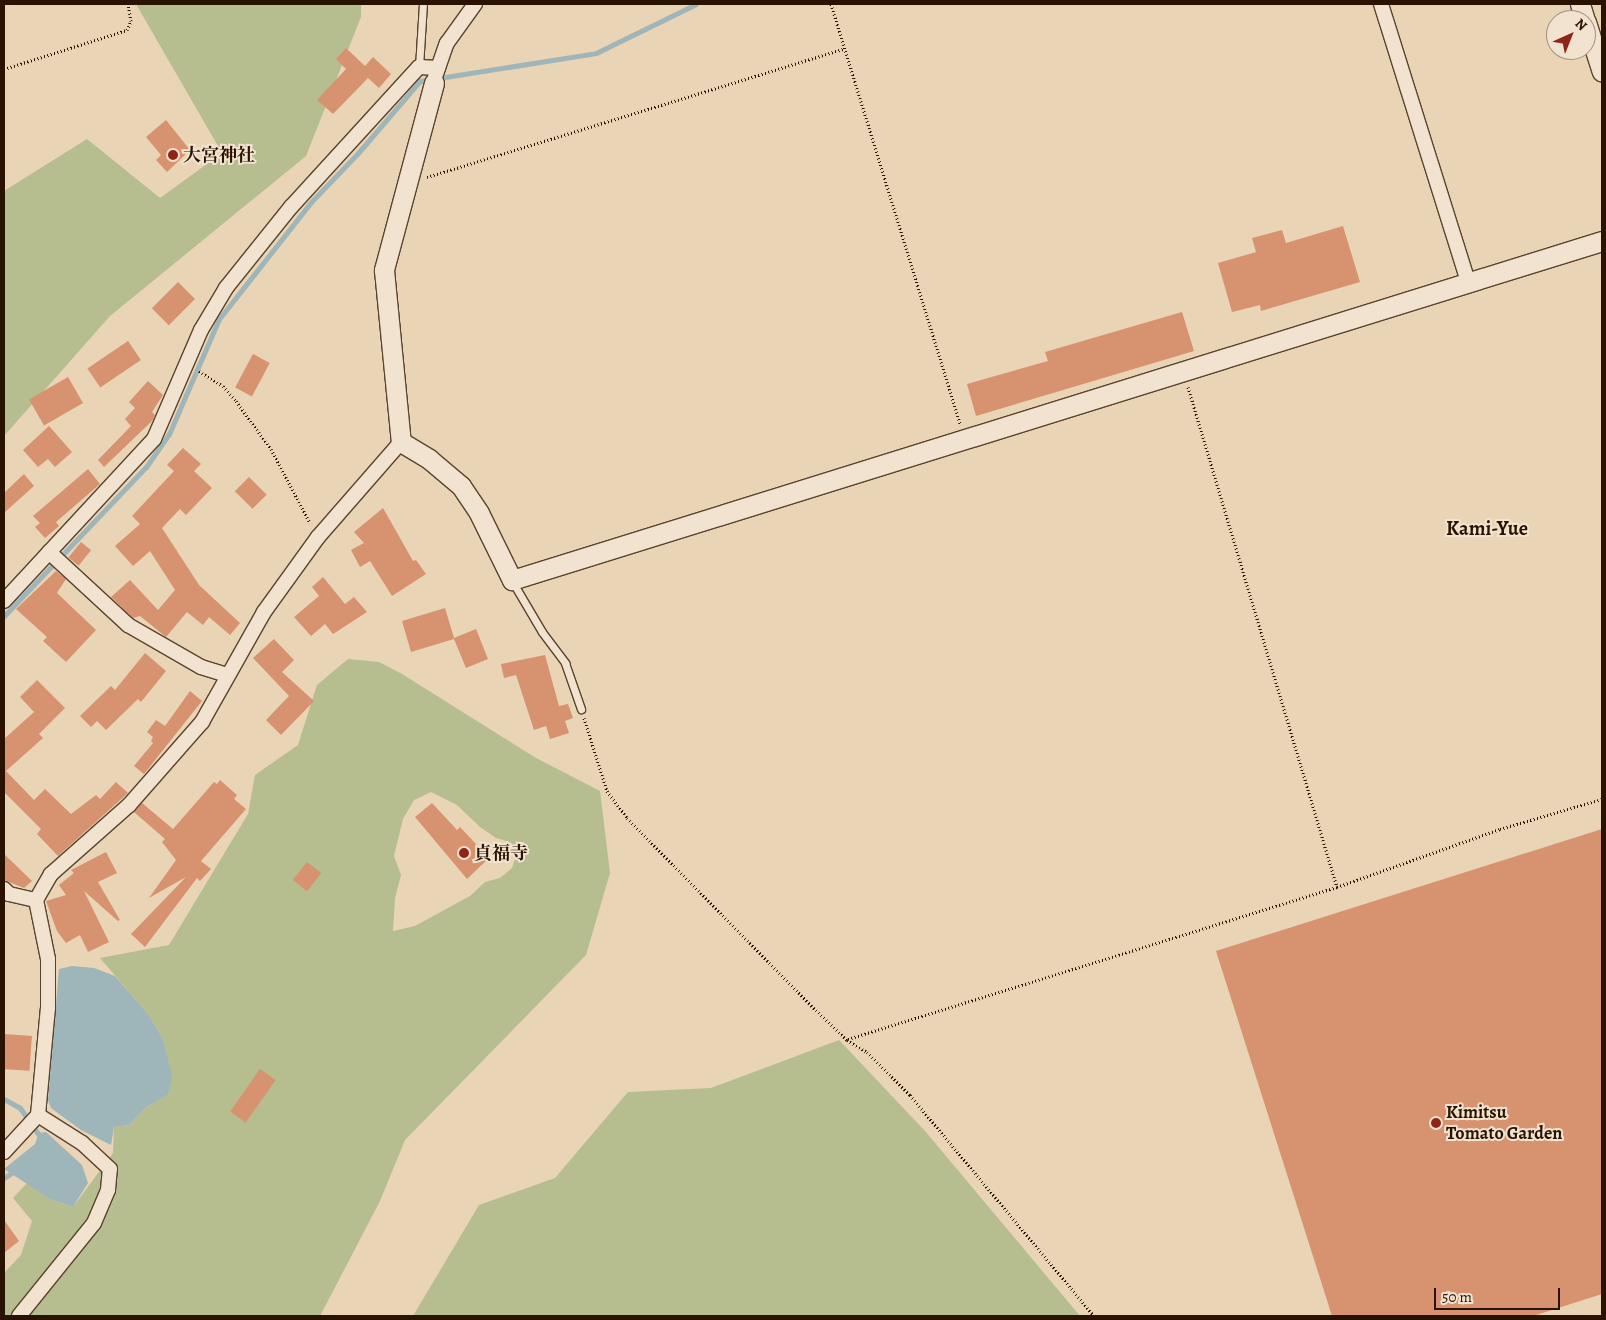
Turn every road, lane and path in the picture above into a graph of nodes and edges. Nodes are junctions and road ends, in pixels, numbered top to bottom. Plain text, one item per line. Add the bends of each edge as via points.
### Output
1 (128, 4) edge
2 (423, 4) edge
3 (475, 4) edge
4 (831, 4) edge
5 (1381, 4) edge
6 (1596, 48) edge
7 (844, 49) junction
8 (1601, 62) edge
9 (419, 67) junction
10 (4, 69) edge
11 (436, 75) junction
12 (407, 183) junction
13 (1602, 241) edge
14 (1468, 282) junction
15 (200, 372) dead end
16 (1183, 372) junction
17 (965, 440) junction
18 (401, 442) junction
19 (318, 537) junction
20 (54, 557) junction
21 (512, 580) junction
22 (4, 600) edge
23 (228, 675) junction
24 (582, 709) joint
25 (1602, 799) edge
26 (1337, 887) junction
27 (4, 888) edge
28 (36, 900) junction
29 (847, 1040) junction
30 (38, 1115) junction
31 (4, 1152) edge
32 (19, 1316) edge
33 (1094, 1316) edge

1 - 10 path via 131,21 127,30
2 - 9 lane
3 - 11 street via 447,43
4 - 7 path
5 - 14 street
6 - 8 street
7 - 12 path
7 - 17 path
9 - 11 street
9 - 20 street via 291,208 226,288 200,330 154,439
11 - 12 street
12 - 18 street via 384,270
13 - 14 street
14 - 16 street
15 - 19 path via 223,386 265,441
16 - 17 street
16 - 26 path
17 - 21 street
18 - 19 street
18 - 21 street via 429,459 461,486 479,513
19 - 23 street via 264,612
20 - 22 street
20 - 23 street via 128,625 201,667
21 - 24 lane via 542,632 565,662
23 - 28 street via 202,722 129,805 51,874
24 - 29 path via 607,791 627,818
25 - 26 path via 1500,829
26 - 29 path
27 - 28 street via 9,894
28 - 30 street via 48,959 48,1008
29 - 33 path via 867,1052 910,1095
30 - 31 street
30 - 32 street via 82,1143 110,1169 108,1190 94,1222

